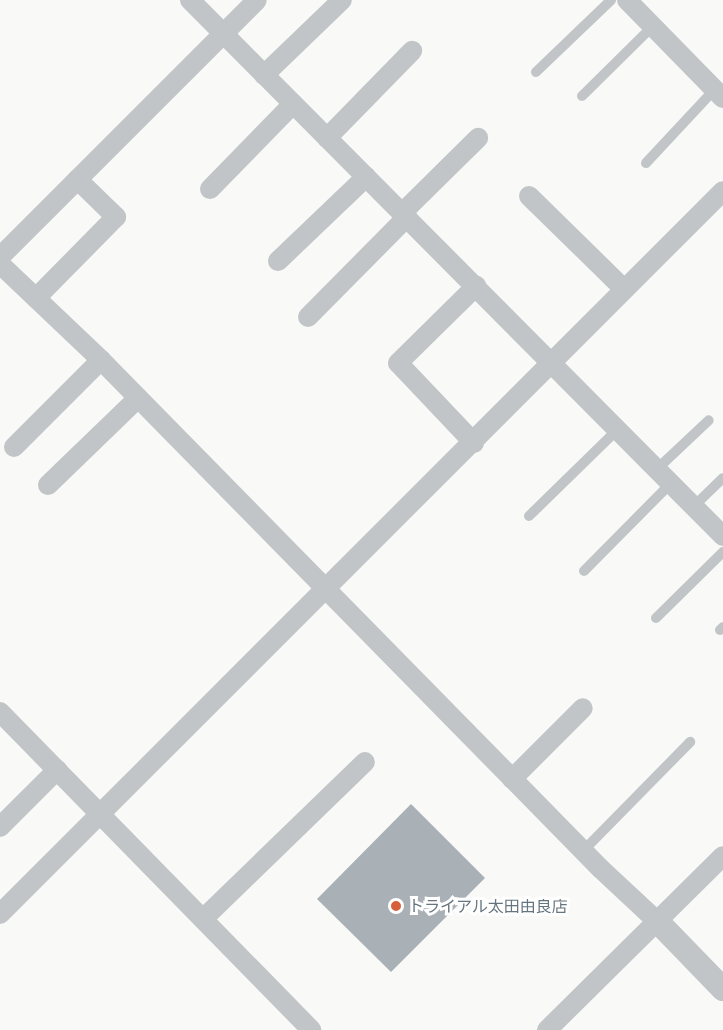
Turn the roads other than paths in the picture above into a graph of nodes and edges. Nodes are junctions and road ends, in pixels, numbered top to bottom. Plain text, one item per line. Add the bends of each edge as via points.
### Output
1 (190, 0) edge
2 (257, 0) edge
3 (342, 0) edge
4 (611, 0) edge
5 (627, 0) edge
6 (653, 26) junction
7 (224, 35) junction
8 (412, 51) dead end
9 (536, 72) dead end
10 (264, 75) junction
11 (719, 94) edge
12 (582, 96) dead end
13 (293, 104) junction
14 (327, 138) junction
15 (478, 138) dead end
16 (646, 163) dead end
17 (366, 177) junction
18 (77, 179) junction
19 (210, 189) dead end
20 (723, 191) edge
21 (529, 196) dead end
22 (405, 215) junction
23 (0, 257) edge
24 (278, 261) dead end
25 (0, 264) edge
26 (476, 286) junction
27 (624, 289) junction
28 (36, 298) junction
29 (309, 317) dead end
30 (101, 360) junction
31 (554, 362) junction
32 (138, 398) junction
33 (709, 420) dead end
34 (618, 429) junction
35 (474, 442) junction
36 (14, 447) dead end
37 (657, 469) junction
38 (723, 478) edge
39 (671, 483) junction
40 (48, 485) dead end
41 (694, 506) junction
42 (529, 516) dead end
43 (723, 536) edge
44 (723, 552) edge
45 (584, 571) dead end
46 (325, 589) junction
47 (656, 618) dead end
48 (583, 708) dead end
49 (0, 712) edge
50 (690, 742) dead end
51 (365, 762) dead end
52 (57, 770) junction
53 (512, 779) junction
54 (100, 813) junction
55 (0, 827) edge
56 (583, 851) junction
57 (723, 855) edge
58 (0, 914) edge
59 (204, 918) junction
60 (659, 923) junction
61 (723, 989) edge
62 (311, 1030) edge
63 (547, 1030) edge

1 - 7 street
2 - 7 street
3 - 10 street
4 - 9 lane
5 - 6 street
6 - 11 street
6 - 12 lane
7 - 10 street
7 - 18 street
8 - 14 street
10 - 13 street
11 - 16 lane
13 - 14 street
13 - 19 street
14 - 17 street
15 - 22 street
17 - 22 street
17 - 24 street
18 - 23 street
18 - 28 street via 116,217
20 - 27 street
21 - 27 street
22 - 26 street
22 - 29 street
25 - 28 street
26 - 31 street
26 - 35 street via 398,363
27 - 31 street
28 - 30 street
30 - 32 street
30 - 36 street
31 - 34 street
31 - 35 street
32 - 40 street
32 - 46 street
33 - 37 lane
34 - 37 street
34 - 42 lane
35 - 46 street
37 - 39 street
38 - 41 lane
39 - 41 street
39 - 45 lane
41 - 43 street
44 - 47 lane
46 - 53 street
46 - 54 street
48 - 53 street
49 - 52 street
50 - 56 lane
51 - 59 street
52 - 54 street
52 - 55 street
53 - 56 street
54 - 58 street
54 - 59 street
56 - 60 street
57 - 60 street
59 - 62 street
60 - 61 street
60 - 63 street

